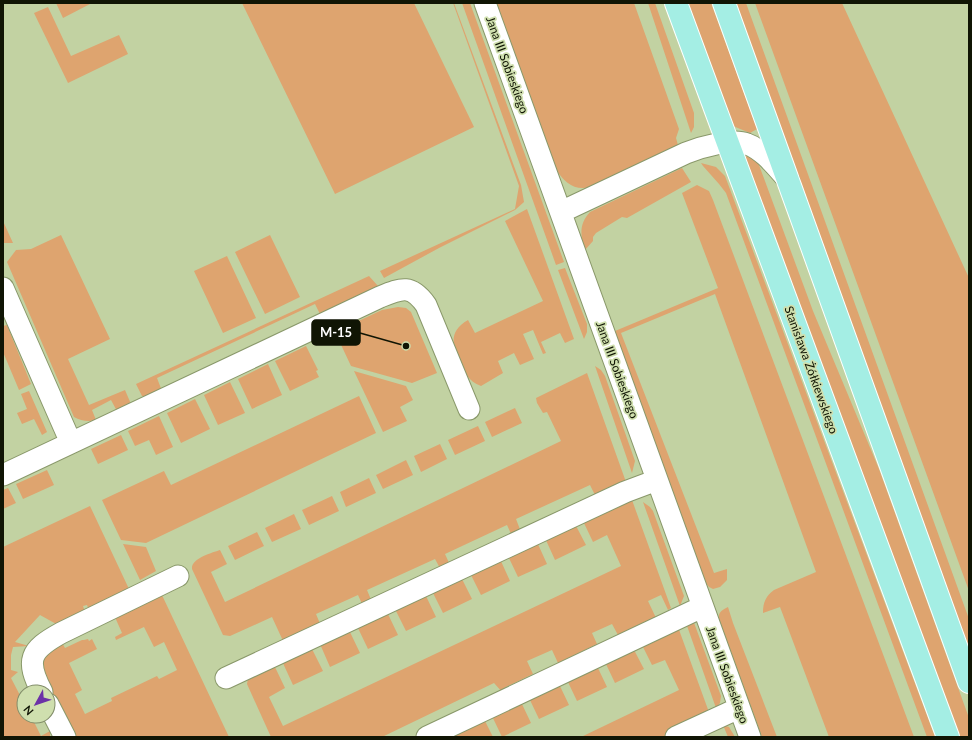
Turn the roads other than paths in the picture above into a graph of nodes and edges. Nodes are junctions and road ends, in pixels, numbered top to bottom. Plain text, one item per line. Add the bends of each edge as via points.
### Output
1 (485, 3) edge
2 (676, 3) edge
3 (724, 3) edge
4 (728, 142) junction
5 (789, 182) junction
6 (561, 212) junction
7 (3, 288) edge
8 (469, 409) dead end
9 (71, 443) junction
10 (3, 475) edge
11 (657, 480) junction
12 (178, 576) dead end
13 (702, 607) junction
14 (226, 678) dead end
15 (969, 682) edge
16 (38, 684) edge
17 (739, 708) junction
18 (56, 720) edge
19 (65, 737) edge
20 (427, 737) edge
21 (676, 737) edge
22 (750, 737) edge
23 (948, 737) edge

1 - 6 street, Jana III Sobieskiego
2 - 4 main road, Stanisława Żółkiewskiego
3 - 5 main road
4 - 5 street via 747,144 757,149
4 - 6 street via 686,153
4 - 23 main road, Stanisława Żółkiewskiego
5 - 15 main road
6 - 11 street, Jana III Sobieskiego
7 - 9 street
8 - 9 street via 426,305 416,292 402,290 380,297
9 - 10 street
11 - 13 street, Jana III Sobieskiego
11 - 14 street via 625,492
12 - 16 street via 44,643 35,655 32,670
13 - 17 street, Jana III Sobieskiego
13 - 20 street
17 - 21 street
17 - 22 street, Jana III Sobieskiego
18 - 19 street

